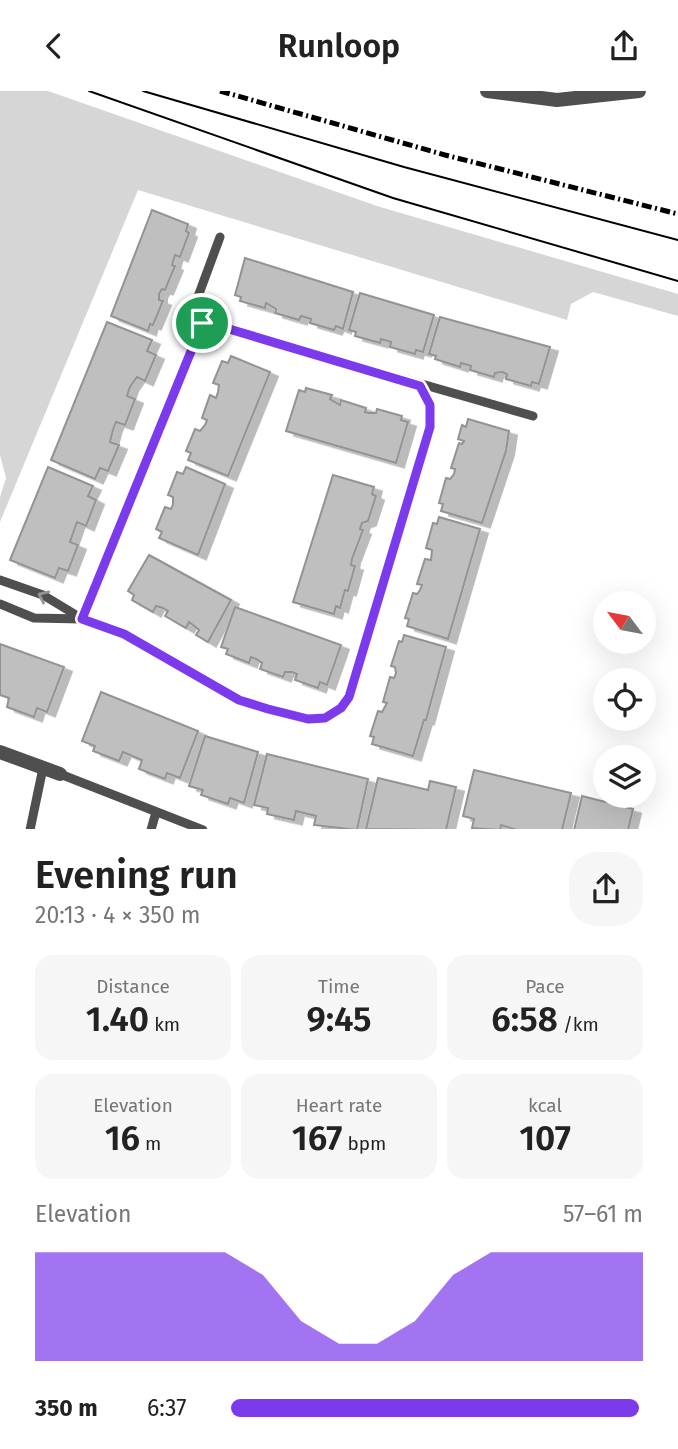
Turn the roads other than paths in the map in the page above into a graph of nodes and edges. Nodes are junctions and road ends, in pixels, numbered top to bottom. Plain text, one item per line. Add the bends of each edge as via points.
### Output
1 (487, 91) edge
2 (639, 91) edge
3 (220, 237) dead end
4 (195, 323) junction
5 (420, 386) junction
6 (533, 417) dead end
7 (0, 580) edge
8 (0, 604) edge
9 (82, 619) junction
10 (0, 752) edge
11 (43, 768) junction
12 (60, 774) joint
13 (156, 811) junction
14 (30, 829) edge
15 (151, 829) edge
16 (203, 829) edge

1 - 2 street via 557,100
3 - 4 lane via 196,302
4 - 5 lane via 219,326
4 - 9 lane via 194,344
5 - 6 lane
5 - 9 lane via 430,405 430,427 349,697 332,715 308,719 239,700 124,634
9 -> 7 lane via 43,595
8 - 9 lane via 34,618
10 - 11 street
11 - 12 street
11 - 14 lane
12 - 13 lane
13 - 15 lane
13 - 16 lane

